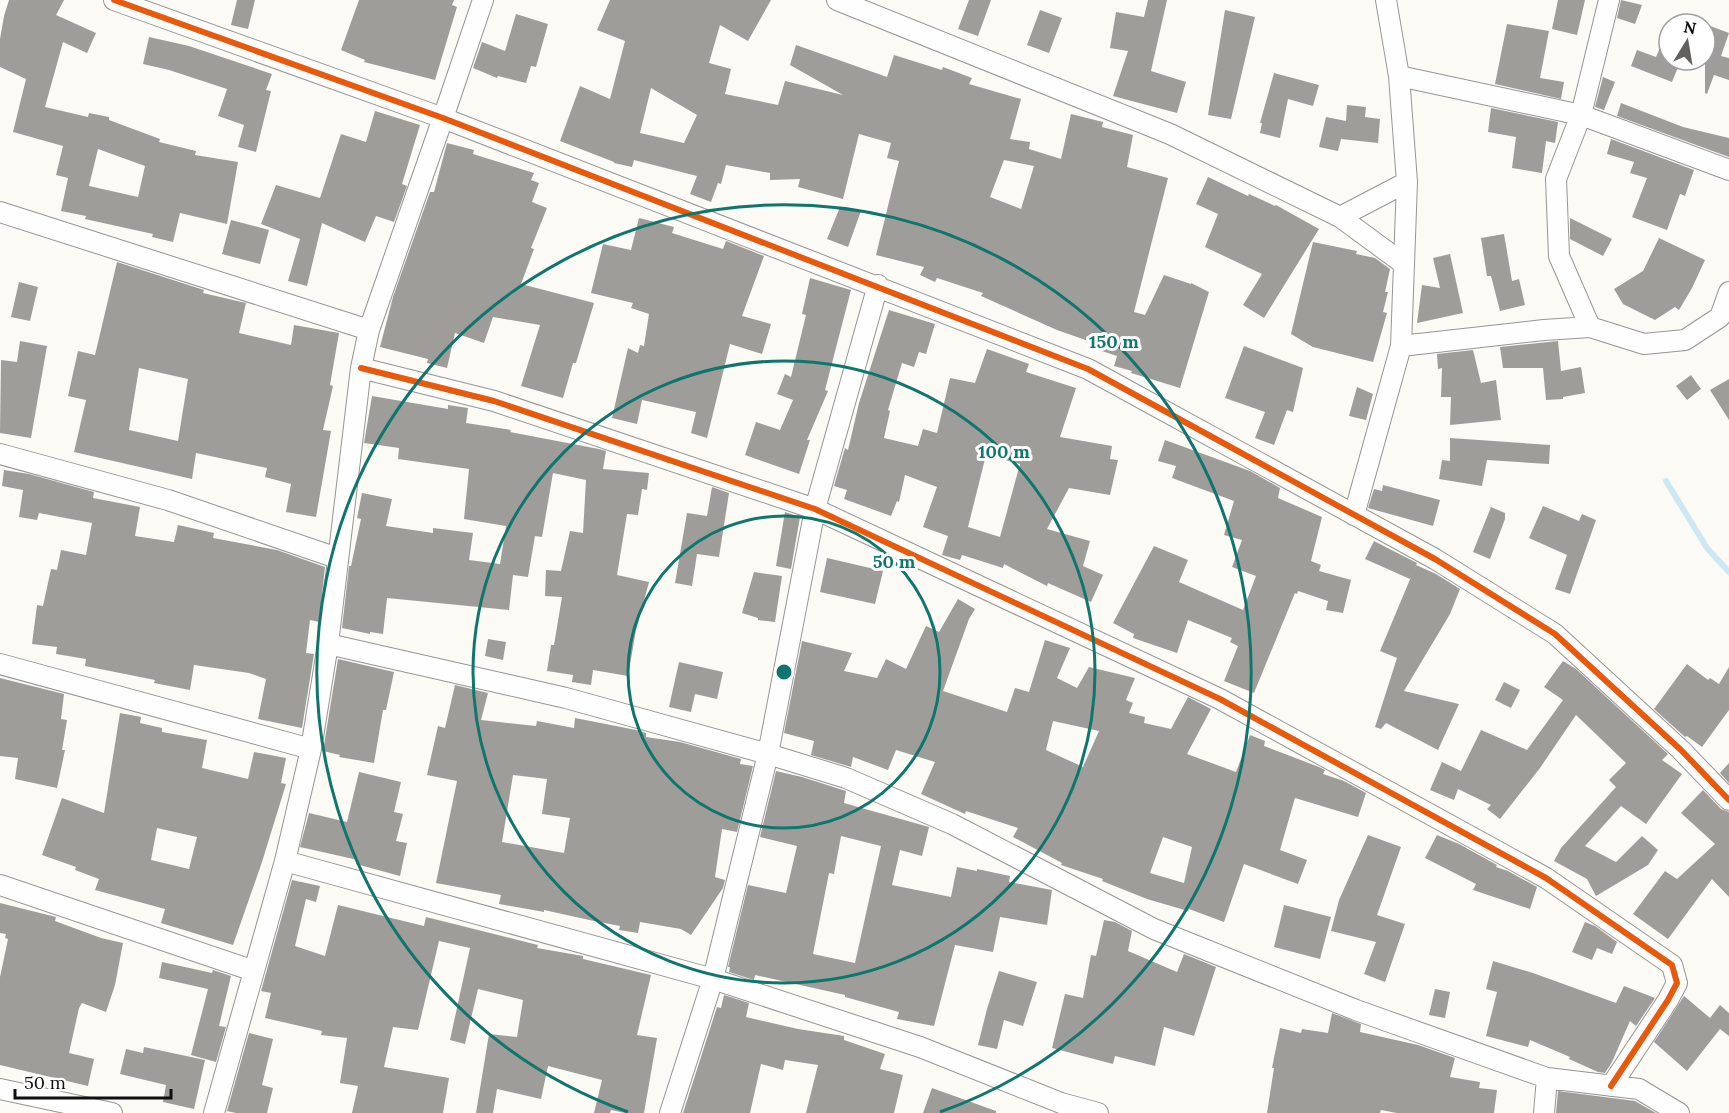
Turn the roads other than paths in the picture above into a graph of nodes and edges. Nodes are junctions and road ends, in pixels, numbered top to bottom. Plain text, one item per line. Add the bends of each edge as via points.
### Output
1 (114, 0) edge
2 (483, 0) edge
3 (837, 0) edge
4 (1386, 0) edge
5 (1609, 0) edge
6 (1400, 76) junction
7 (1581, 115) junction
8 (444, 118) junction
9 (1729, 170) edge
10 (1407, 182) junction
11 (0, 212) edge
12 (1340, 217) junction
13 (1404, 264) junction
14 (878, 285) junction
15 (1729, 292) edge
16 (1590, 327) junction
17 (369, 330) junction
18 (1401, 346) junction
19 (362, 368) junction
20 (0, 454) edge
21 (815, 509) junction
22 (1354, 515) junction
23 (338, 558) junction
24 (328, 644) junction
25 (0, 664) edge
26 (311, 749) junction
27 (768, 754) junction
28 (1729, 800) edge
29 (285, 861) junction
30 (0, 885) edge
31 (254, 971) junction
32 (713, 979) junction
33 (1546, 1078) junction
34 (1611, 1086) junction
35 (0, 1089) edge
36 (112, 1113) edge
37 (214, 1113) edge
38 (670, 1113) edge
39 (1098, 1113) edge
40 (1544, 1113) edge
41 (1679, 1113) edge

1 - 8 street
2 - 8 street
3 - 12 street via 1170,134
4 - 6 street
5 - 7 street
6 - 7 street
6 - 10 street
7 - 9 street
7 - 16 street via 1556,179 1559,256
8 - 14 street
8 - 17 street
10 - 12 street
10 - 13 street
11 - 17 street
12 - 13 street
13 - 18 street
14 - 21 street
14 - 22 street via 1088,369
15 - 16 street via 1720,317 1685,340 1644,344
16 - 18 street
17 - 19 street
18 - 22 street
19 - 21 street via 494,401
19 - 23 street
20 - 23 street via 168,500
21 - 27 street
21 - 34 street via 1220,699 1546,878 1672,965 1677,983
22 - 28 street via 1436,559 1556,634
23 - 24 street
24 - 26 street
24 - 27 street via 566,698
25 - 26 street
26 - 29 street
27 - 32 street
27 - 33 street via 846,778 952,824 1154,929 1356,1010
29 - 31 street
29 - 32 street
30 - 31 street
31 - 37 street
32 - 38 street
32 - 39 street via 920,1047 1061,1103
33 - 34 street
33 - 40 street
34 - 41 street via 1639,1089
35 - 36 street

